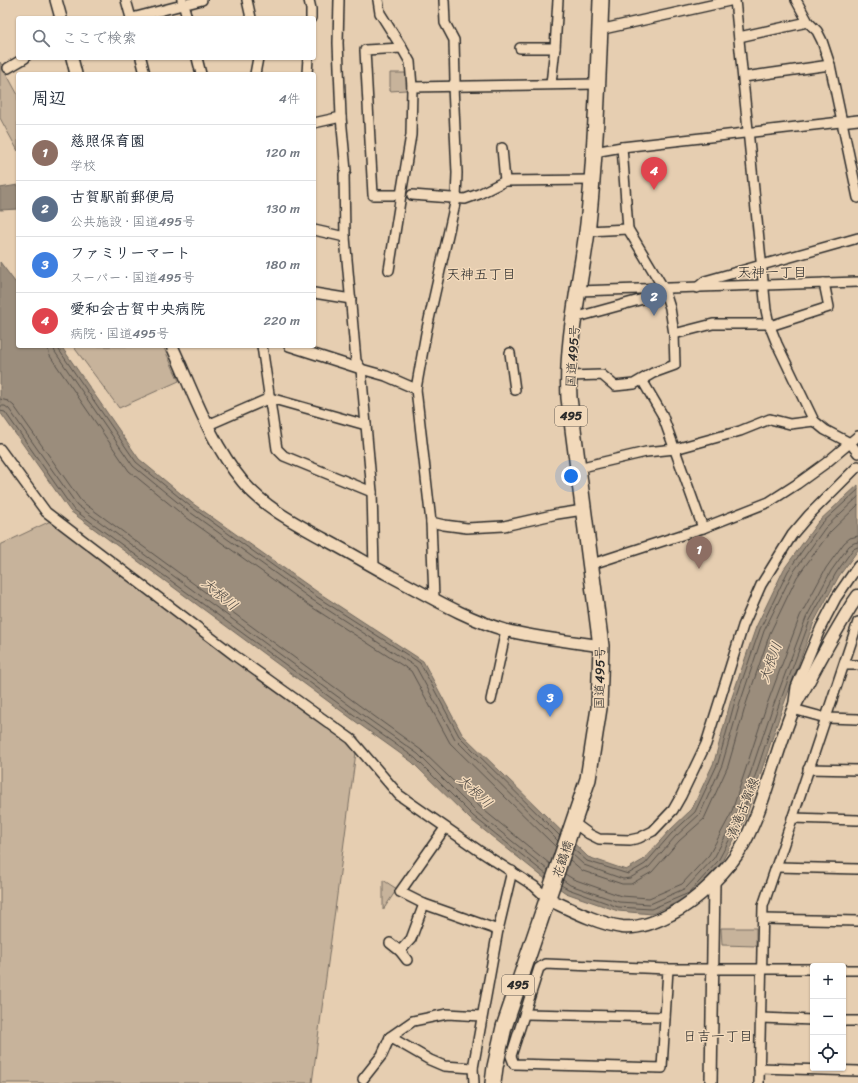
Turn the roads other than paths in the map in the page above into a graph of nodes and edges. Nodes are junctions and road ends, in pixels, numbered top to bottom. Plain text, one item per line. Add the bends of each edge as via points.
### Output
1 (56, 0) edge
2 (126, 0) edge
3 (202, 0) edge
4 (247, 0) edge
5 (309, 0) edge
6 (339, 0) edge
7 (378, 0) edge
8 (444, 0) edge
9 (558, 0) edge
10 (600, 0) edge
11 (735, 0) edge
12 (796, 0) edge
13 (183, 2) edge
14 (60, 16) edge
15 (130, 16) edge
16 (138, 16) edge
17 (186, 16) edge
18 (251, 16) edge
19 (311, 16) edge
20 (808, 22) junction
21 (599, 30) junction
22 (739, 37) junction
23 (402, 48) junction
24 (520, 48) dead end
25 (555, 48) junction
26 (22, 60) edge
27 (72, 60) edge
28 (142, 60) edge
29 (198, 60) edge
30 (258, 60) edge
31 (308, 60) edge
32 (830, 65) junction
33 (8, 68) dead end
34 (76, 72) edge
35 (144, 72) edge
36 (200, 72) edge
37 (255, 72) edge
38 (307, 72) edge
39 (744, 77) junction
40 (550, 84) junction
41 (597, 84) junction
42 (453, 86) junction
43 (412, 87) junction
44 (341, 117) junction
45 (858, 120) edge
46 (841, 121) junction
47 (316, 123) edge
48 (749, 133) junction
49 (622, 147) junction
50 (502, 148) dead end
51 (594, 152) junction
52 (593, 180) junction
53 (505, 181) junction
54 (401, 195) junction
55 (412, 195) dead end
56 (858, 198) edge
57 (456, 199) junction
58 (628, 229) junction
59 (316, 230) edge
60 (587, 231) junction
61 (345, 237) junction
62 (858, 238) edge
63 (761, 266) junction
64 (389, 270) dead end
65 (858, 282) edge
66 (824, 283) junction
67 (764, 285) junction
68 (697, 288) junction
69 (664, 289) junction
70 (578, 291) junction
71 (316, 293) edge
72 (351, 299) junction
73 (574, 318) junction
74 (770, 325) junction
75 (674, 334) junction
76 (173, 348) edge
77 (262, 348) edge
78 (295, 348) edge
79 (510, 353) dead end
80 (361, 369) junction
81 (568, 376) junction
82 (642, 380) junction
83 (416, 389) junction
84 (515, 390) dead end
85 (270, 398) junction
86 (814, 421) junction
87 (208, 425) junction
88 (366, 425) junction
89 (858, 436) edge
90 (850, 443) junction
91 (675, 448) junction
92 (0, 449) edge
93 (858, 453) edge
94 (858, 466) edge
95 (578, 468) junction
96 (372, 492) junction
97 (583, 510) junction
98 (431, 522) junction
99 (703, 528) junction
100 (589, 565) junction
101 (858, 566) edge
102 (374, 567) junction
103 (858, 596) edge
104 (434, 598) junction
105 (858, 622) edge
106 (506, 630) junction
107 (601, 646) junction
108 (844, 665) junction
109 (858, 665) edge
110 (491, 700) dead end
111 (793, 709) junction
112 (826, 718) junction
113 (858, 719) edge
114 (808, 769) junction
115 (858, 770) edge
116 (792, 818) junction
117 (858, 820) edge
118 (573, 826) junction
119 (445, 828) junction
120 (777, 867) junction
121 (858, 870) edge
122 (512, 871) junction
123 (714, 882) junction
124 (549, 894) junction
125 (424, 904) junction
126 (763, 919) junction
127 (858, 921) edge
128 (498, 930) junction
129 (390, 944) dead end
130 (400, 951) junction
131 (408, 960) dead end
132 (762, 968) junction
133 (668, 969) junction
134 (713, 969) junction
135 (810, 969) edge
136 (846, 970) edge
137 (858, 970) edge
138 (525, 1014) junction
139 (482, 1016) junction
140 (665, 1017) junction
141 (761, 1018) junction
142 (810, 1020) edge
143 (846, 1021) edge
144 (858, 1021) edge
145 (390, 1037) junction
146 (473, 1068) junction
147 (759, 1068) junction
148 (858, 1072) edge
149 (363, 1079) dead end
150 (474, 1083) edge
151 (493, 1083) edge
152 (711, 1083) edge
153 (759, 1083) edge

1 - 14 street
2 - 15 street
3 - 13 street
4 - 18 street
5 - 19 street
6 - 44 street
7 - 23 street via 380,12
8 - 42 street via 445,23 454,40
9 - 25 street
10 - 21 highway, 国道495号 / 495
11 - 21 street
11 - 22 street
12 - 20 street
13 - 16 street
13 - 17 street
20 - 22 street
20 - 32 street via 817,31
21 - 41 highway, 国道495号 / 495
22 - 39 street
23 - 43 street via 410,62
23 - 54 street via 365,50 373,196
24 - 25 street
25 - 40 street
26 - 33 street
27 - 34 street
28 - 35 street
29 - 36 street
30 - 37 street
31 - 38 street
32 - 39 street
32 - 46 street
39 - 48 street
40 - 41 street
40 - 42 street
41 - 51 highway, 国道495号 / 495
42 - 43 street
42 - 57 street
43 - 54 street via 411,136
44 - 47 street
44 - 61 street via 346,171
45 - 46 street
46 - 48 street
46 - 56 street
48 - 49 street
48 - 63 street
49 - 51 street
49 - 58 street
50 - 53 street
51 - 52 highway, 国道495号 / 495
52 - 53 street
52 - 60 highway, 国道495号 / 495
53 - 57 street via 479,194
54 - 64 street
55 - 57 street
57 - 83 street
58 - 60 street
58 - 69 street
59 - 61 street
60 - 70 highway, 国道495号 / 495
61 - 72 street
62 - 63 street
63 - 67 street
63 - 68 street via 705,281
65 - 66 street
66 - 67 street
66 - 74 street via 829,307
67 - 68 street
67 - 74 street
68 - 69 street
69 - 70 street
69 - 73 street via 654,296
69 - 75 street
70 - 73 highway, 国道495号 / 495
71 - 72 street
72 - 80 street via 356,361
73 - 81 highway, 国道495号 / 495
74 - 75 street via 713,324
74 - 86 street
75 - 82 street via 675,365 653,372
76 - 87 street
77 - 85 street
78 - 80 street
79 - 84 street
80 - 83 street
80 - 88 street
81 - 82 street via 602,375 615,386 634,384
81 - 95 highway, 国道495号 / 495
82 - 91 street via 662,414
83 - 98 street
85 - 87 street
85 - 88 street
85 - 96 street via 277,449 284,456
86 - 90 street
86 - 91 street via 790,424 770,419 740,431
87 - 102 street via 230,466 265,503 284,517
88 - 96 street
89 - 90 street
90 - 93 street
90 - 99 street via 803,480 769,502
91 - 95 street
91 - 99 street
92 - 119 street via 46,512 234,655 351,739 399,795
94 - 118 street via 792,535 761,585 743,626 706,744 673,810 653,831 630,840 599,839
95 - 97 highway, 国道495号 / 495
96 - 102 street
97 - 98 street via 504,526 467,528
97 - 100 highway, 国道495号 / 495
98 - 104 street
99 - 100 street
100 - 107 highway, 国道495号 / 495
101 - 111 street via 836,598 821,627 796,687
102 - 104 street
103 - 111 main road, 清滝古賀線
104 - 106 street via 477,620
105 - 108 street
106 - 107 street
106 - 110 street
107 - 118 highway, 国道495号 / 495 via 597,731 588,779
108 - 109 street
108 - 112 street
111 - 112 street
111 - 123 main road, 清滝古賀線 via 752,827 743,845
112 - 113 street
112 - 114 street
114 - 115 street
114 - 116 street
116 - 117 street
116 - 120 street
118 - 124 highway, 花鶴橋 / 495
119 - 122 street
119 - 125 street via 400,892
120 - 121 street
120 - 126 street via 763,906
122 - 124 street
122 - 128 street
123 - 124 main road, 清滝古賀線 via 679,911 636,927 609,924 581,914
123 - 134 street
124 - 151 highway, 495 via 504,1027
125 - 128 street
125 - 130 street via 410,939
126 - 127 street
126 - 132 street
128 - 139 street
129 - 130 street
130 - 131 street
132 - 134 street
132 - 135 street
132 - 141 street
133 - 134 street
133 - 138 street via 545,964 539,968
133 - 140 street
134 - 152 street
136 - 137 street
138 - 140 street
138 - 140 street via 511,1056 514,1064 662,1068
139 - 145 street via 447,1014 413,1021
139 - 146 street
141 - 142 street
141 - 147 street
143 - 144 street
145 - 146 street via 444,1066
145 - 149 street via 382,1055
146 - 150 street
147 - 148 street
147 - 153 street

